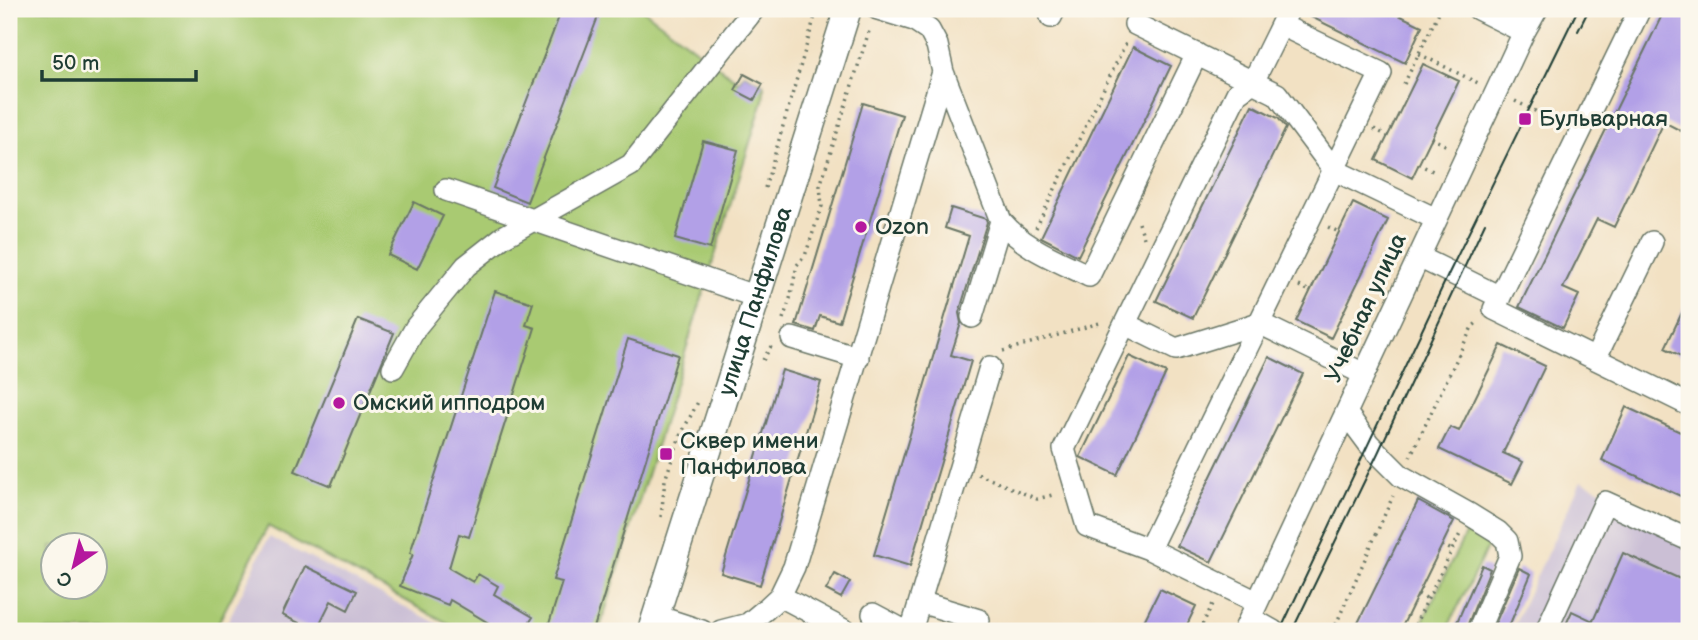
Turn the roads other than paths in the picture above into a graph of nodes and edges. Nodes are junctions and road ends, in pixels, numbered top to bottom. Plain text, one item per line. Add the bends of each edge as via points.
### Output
1 (754, 9) edge
2 (848, 9) edge
3 (1478, 9) edge
4 (1537, 9) edge
5 (1640, 9) edge
6 (875, 15) edge
7 (1285, 17) edge
8 (1135, 24) road end
9 (1524, 32) junction
10 (1198, 54) junction
11 (943, 72) junction
12 (1253, 82) junction
13 (1334, 170) junction
14 (446, 190) dead end
15 (1436, 219) junction
16 (534, 220) junction
17 (1001, 221) junction
18 (1652, 242) dead end
19 (1419, 257) junction
20 (757, 297) junction
21 (1497, 303) junction
22 (972, 317) dead end
23 (1259, 323) junction
24 (1125, 324) junction
25 (787, 330) road end
26 (858, 358) junction
27 (1595, 359) junction
28 (990, 367) road end
29 (393, 368) dead end
30 (1364, 374) junction
31 (1689, 405) edge
32 (1346, 412) junction
33 (1689, 540) edge
34 (1149, 549) junction
35 (780, 596) junction
36 (920, 602) junction
37 (873, 614) dead end
38 (1250, 617) edge
39 (979, 620) dead end
40 (654, 624) edge
41 (702, 631) edge
42 (721, 631) edge
43 (846, 631) edge
44 (908, 631) edge
45 (1273, 631) edge
46 (1478, 631) edge
47 (1546, 631) edge

1 - 16 street via 631,165
2 - 20 main road, улица Панфилова
3 - 9 street
4 - 9 street, Учебная улица
5 - 21 street
6 - 11 street via 914,20 929,30
7 - 12 street
7 - 13 street via 1381,74
8 - 10 street
9 - 15 street, Учебная улица
10 - 12 street
10 - 17 street via 1089,276 1027,246
11 - 17 street
11 - 26 street
12 - 13 street via 1278,94
12 - 24 street via 1237,93
13 - 15 street
13 - 23 street
14 - 16 street
15 - 19 street, Учебная улица
16 - 20 street
16 - 29 street via 466,266 416,327
17 - 22 street
18 - 27 street
19 - 21 street
19 - 30 street, Учебная улица
20 - 40 main road, улица Панфилова
21 - 27 street
23 - 24 street via 1176,349
23 - 30 street
23 - 34 street
24 - 34 street via 1063,449 1087,526
25 - 26 street
26 - 35 street via 794,567
27 - 31 street
28 - 36 street
30 - 32 street, Учебная улица
32 - 38 street, Учебная улица
32 - 46 street via 1401,476 1507,541 1510,556
33 - 47 street via 1605,502
34 - 38 street via 1222,584
35 - 42 street via 748,624
35 - 43 street
36 - 39 street
36 - 44 street
37 - 44 street
38 - 45 street
40 - 41 street

